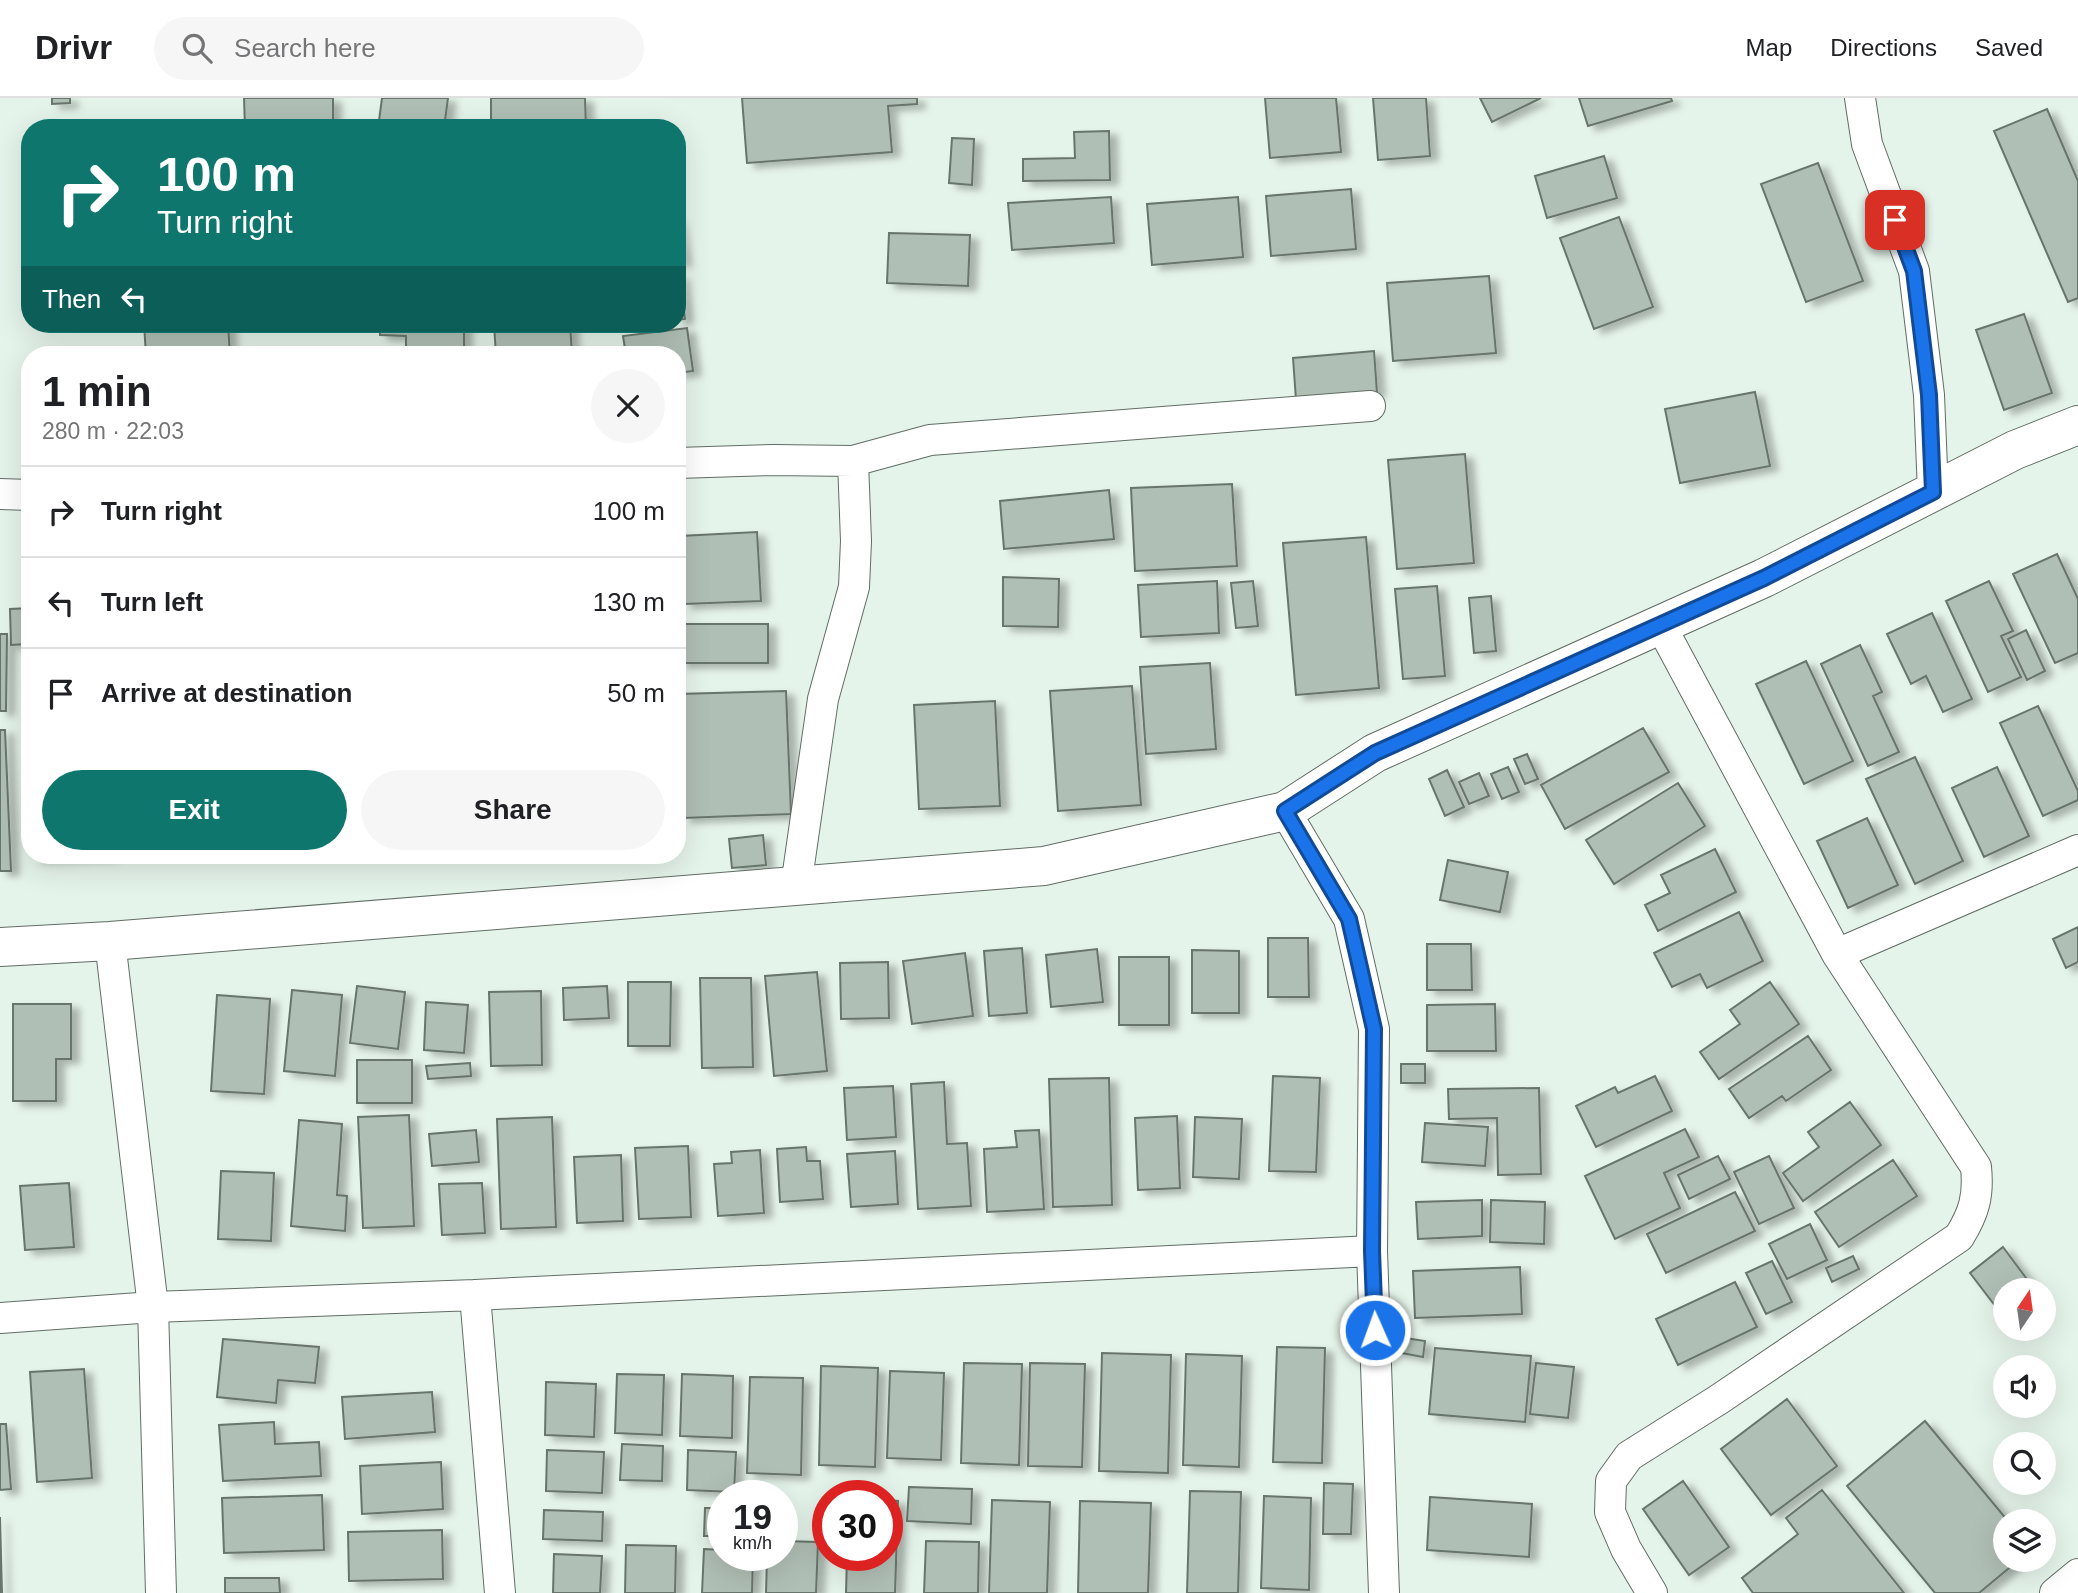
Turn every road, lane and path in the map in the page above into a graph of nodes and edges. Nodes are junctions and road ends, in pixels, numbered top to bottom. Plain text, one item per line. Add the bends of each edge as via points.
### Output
1 (1860, 98) edge
2 (1370, 406) dead end
3 (2078, 425) edge
4 (853, 461) junction
5 (686, 463) edge
6 (1933, 492) junction
7 (0, 494) edge
8 (21, 495) edge
9 (1661, 626) junction
10 (1285, 811) junction
11 (2078, 850) edge
12 (796, 886) junction
13 (110, 941) junction
14 (0, 947) edge
15 (1837, 954) junction
16 (1372, 1251) junction
17 (475, 1295) junction
18 (153, 1307) junction
19 (0, 1318) edge
20 (2078, 1574) edge
21 (161, 1593) edge
22 (500, 1593) edge
23 (1384, 1593) edge
24 (1652, 1593) edge
25 (2055, 1593) edge

1 - 6 street via 1867,145 1914,271 1929,395
2 - 4 street via 930,440
3 - 6 street via 2015,450
4 - 5 street
4 - 12 street via 854,587 823,699
6 - 9 street
7 - 8 street
9 - 10 street via 1375,753
9 - 15 street
10 - 12 street via 1044,866
10 - 16 street via 1349,919 1374,1029
11 - 15 street
12 - 13 street
13 - 14 street
13 - 18 street
15 - 24 street via 1976,1167 1978,1192 1959,1237 1629,1456 1611,1481 1610,1512
16 - 17 street
16 - 23 street
17 - 18 street
17 - 22 street
18 - 19 street
18 - 21 street
20 - 25 street

